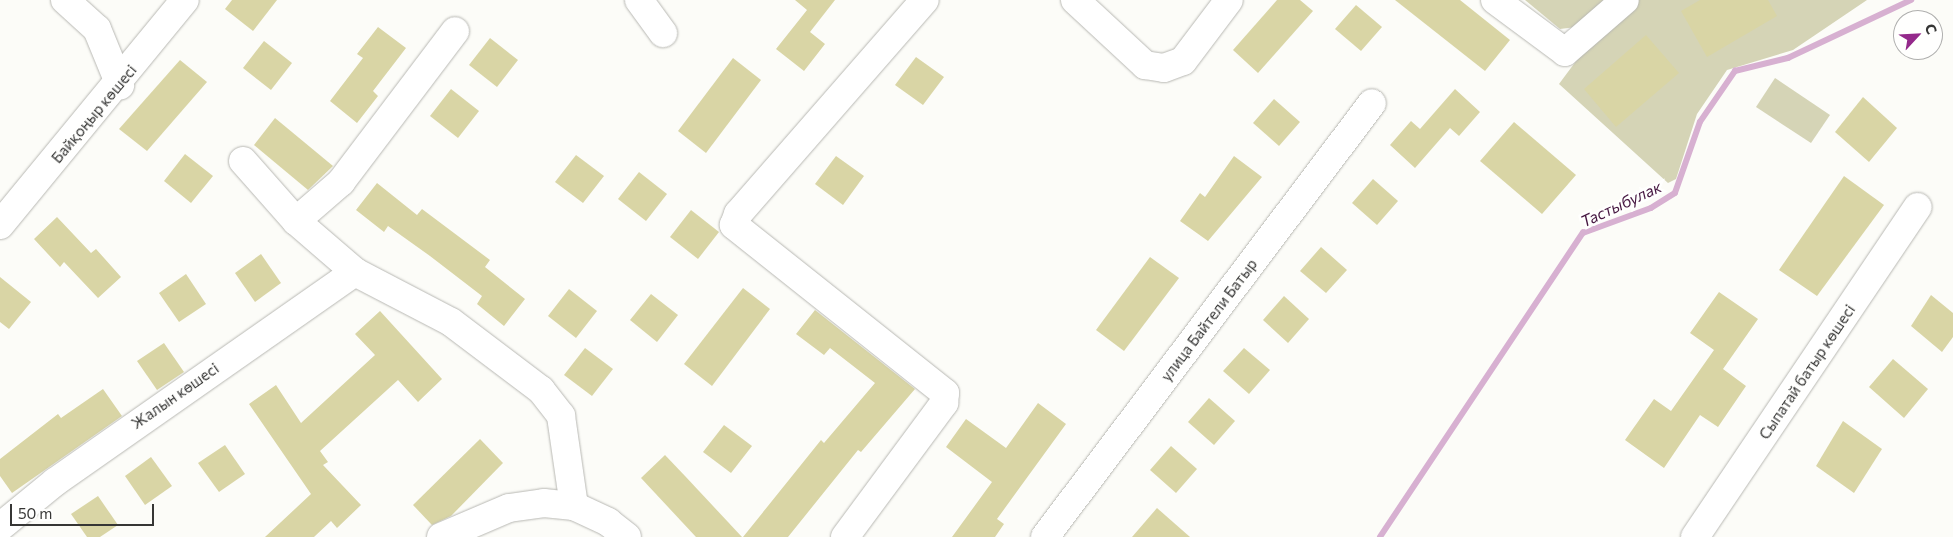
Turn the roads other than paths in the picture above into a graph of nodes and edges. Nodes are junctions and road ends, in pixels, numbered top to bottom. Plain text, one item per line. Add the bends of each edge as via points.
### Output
1 (65, 0) edge
2 (185, 0) edge
3 (639, 0) edge
4 (925, 0) edge
5 (1075, 0) edge
6 (1229, 0) edge
7 (1495, 0) edge
8 (1624, 0) edge
9 (455, 31) dead end
10 (663, 33) dead end
11 (120, 85) junction
12 (1372, 103) dead end
13 (243, 160) dead end
14 (1918, 207) dead end
15 (296, 222) junction
16 (0, 225) edge
17 (355, 272) junction
18 (574, 506) junction
19 (0, 526) edge
20 (441, 537) edge
21 (627, 537) edge
22 (845, 537) edge
23 (1046, 537) edge
24 (1695, 537) edge

1 - 11 street via 97,29
2 - 11 street, Байқоңыр көшесі
3 - 10 street
4 - 22 street via 738,214 734,225 945,393 944,403
5 - 6 street via 1144,66 1164,68 1183,61
7 - 8 street via 1565,52
9 - 15 street via 341,182
11 - 16 street, Байқоңыр көшесі
12 - 23 street, улица Байтели Батыр
13 - 15 street
14 - 24 street, Сыпатай батыр көшесі
15 - 17 street
17 - 18 street via 451,322 541,390 561,416
17 - 19 street, Жалын көшесі via 55,482
18 - 20 street via 544,503 509,508
18 - 21 street via 608,522

